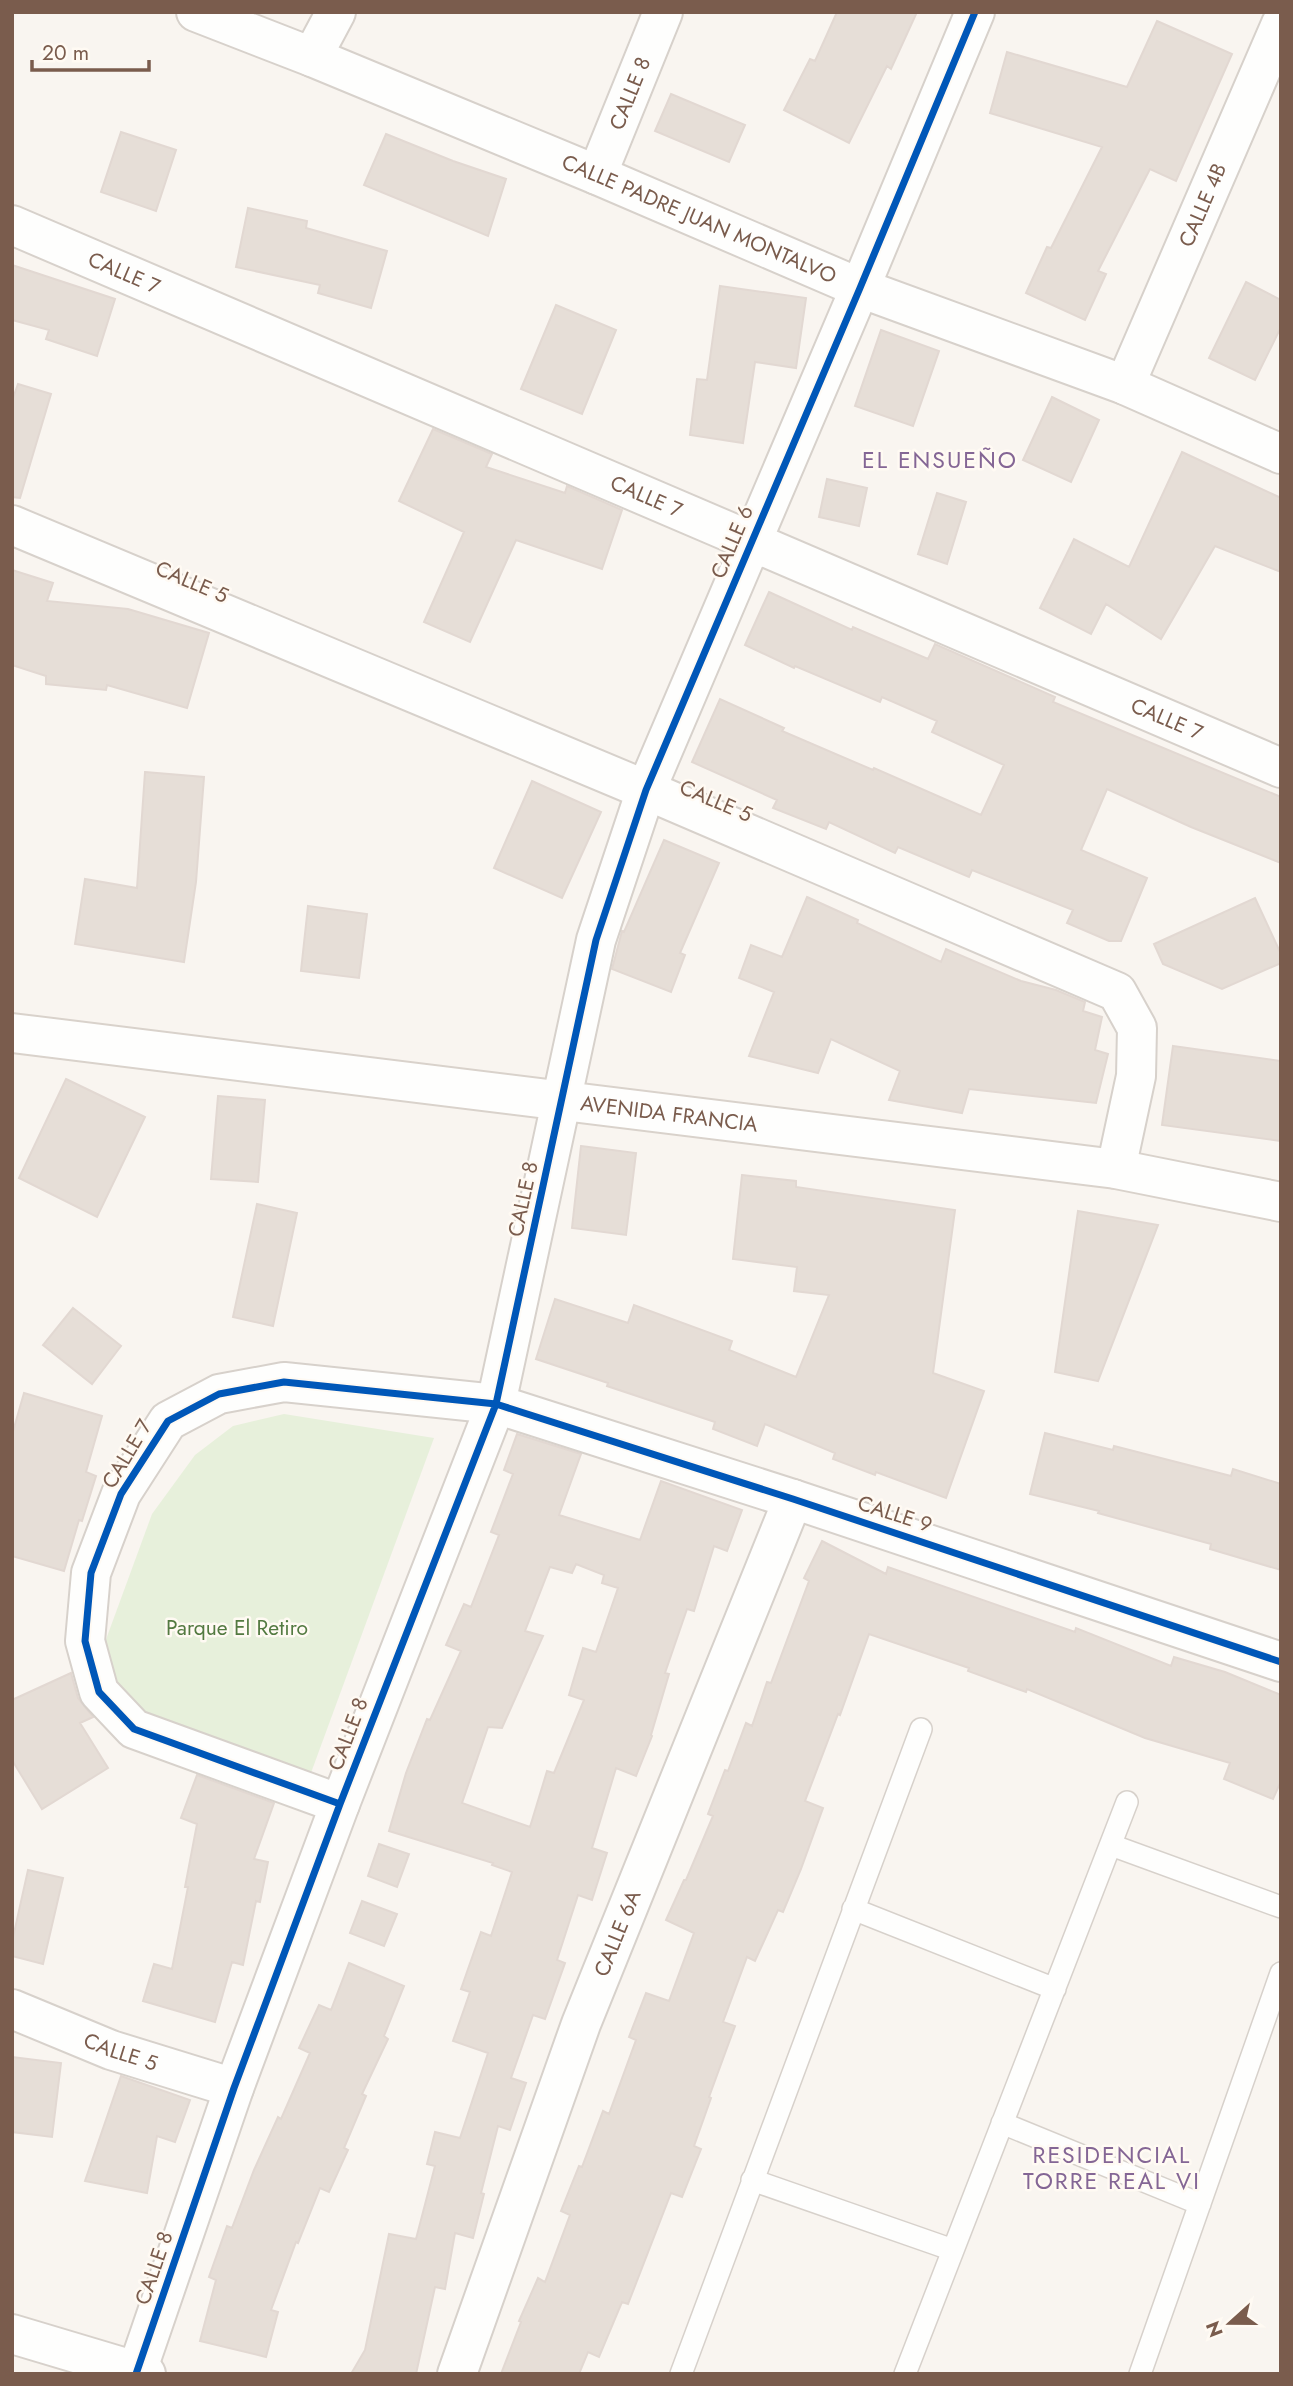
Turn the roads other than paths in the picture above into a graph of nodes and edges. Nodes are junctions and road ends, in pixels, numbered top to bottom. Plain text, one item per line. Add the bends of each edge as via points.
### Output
1 (196, 12) edge
2 (336, 12) edge
3 (663, 12) edge
4 (975, 12) edge
5 (1281, 24) edge
6 (312, 57) junction
7 (597, 175) junction
8 (12, 225) edge
9 (860, 288) junction
10 (1125, 385) junction
11 (1281, 454) edge
12 (12, 526) edge
13 (752, 540) junction
14 (1281, 768) edge
15 (646, 790) junction
16 (12, 1033) edge
17 (562, 1100) junction
18 (1116, 1169) junction
19 (1281, 1202) edge
20 (496, 1404) junction
21 (793, 1499) junction
22 (1281, 1662) edge
23 (921, 1729) dead end
24 (1128, 1802) dead end
25 (340, 1804) junction
26 (1111, 1845) junction
27 (1281, 1907) edge
28 (853, 1909) junction
29 (1281, 1973) edge
30 (1055, 1989) junction
31 (12, 2009) edge
32 (234, 2088) junction
33 (1002, 2123) junction
34 (752, 2180) junction
35 (1200, 2204) junction
36 (953, 2250) junction
37 (12, 2333) edge
38 (140, 2373) edge
39 (457, 2374) edge
40 (681, 2374) edge
41 (905, 2374) edge
42 (1140, 2374) edge

1 - 6 street, CALLE PADRE JUAN MONTALVO
2 - 6 street
3 - 7 street, CALLE 8
4 - 9 street, CALLE 6
5 - 10 street, CALLE 4B
6 - 7 street, CALLE PADRE JUAN MONTALVO
7 - 9 street, CALLE PADRE JUAN MONTALVO
8 - 13 street, CALLE 7
9 - 10 street, CALLE PADRE JUAN MONTALVO
9 - 13 street, CALLE 6
10 - 11 street, CALLE PADRE JUAN MONTALVO
12 - 15 street, CALLE 5
13 - 14 street, CALLE 7
13 - 15 street, CALLE 6
15 - 17 street, CALLE 6 via 596,940
15 - 18 street, CALLE 5 via 1117,992 1137,1028 1136,1076
16 - 17 street, AVENIDA FRANCIA
17 - 18 street, AVENIDA FRANCIA
17 - 20 street, CALLE 8
18 - 19 street, AVENIDA FRANCIA
20 - 21 street, CALLE 9
20 - 25 street, CALLE 8
20 - 25 street, CALLE 7 via 284,1382 219,1394 168,1421 121,1494 92,1573 85,1641 99,1692 134,1730
21 - 22 street, CALLE 9
21 - 39 street, CALLE 6A via 581,2024
23 - 28 lane
24 - 26 lane
25 - 32 street, CALLE 8
26 - 27 lane
26 - 30 lane
28 - 30 lane
28 - 34 lane
29 - 35 lane
30 - 33 lane
31 - 32 street, CALLE 5 via 111,2050
32 - 38 street, CALLE 8
33 - 35 lane
33 - 36 lane
34 - 36 lane
34 - 40 lane
35 - 42 lane
36 - 41 lane
37 - 38 street

